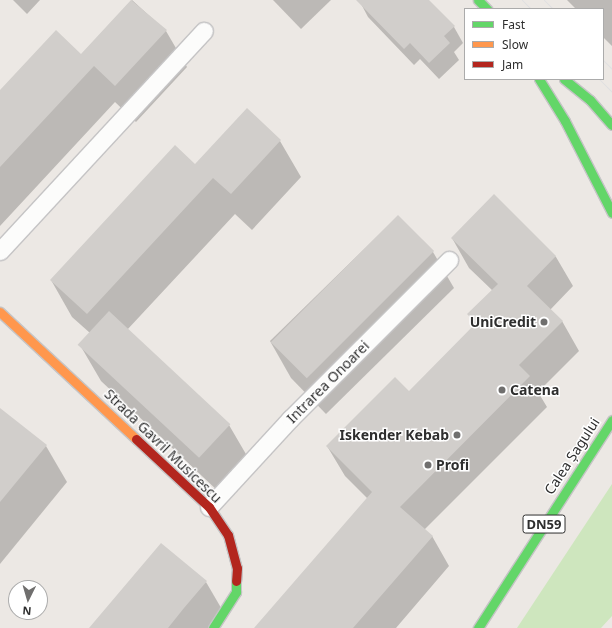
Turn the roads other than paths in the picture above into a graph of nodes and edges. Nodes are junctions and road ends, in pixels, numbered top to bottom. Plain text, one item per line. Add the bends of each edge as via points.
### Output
1 (478, 0) edge
2 (485, 8) edge
3 (204, 31) dead end
4 (540, 80) edge
5 (565, 80) edge
6 (612, 125) edge
7 (612, 213) edge
8 (0, 251) edge
9 (449, 260) dead end
10 (0, 312) edge
11 (612, 420) edge
12 (209, 507) junction
13 (213, 628) edge
14 (478, 628) edge

1 - 2 street
3 - 8 lane
4 - 7 street via 565,121
5 - 6 street via 590,100
9 - 12 lane, Intrarea Onoarei via 290,419
10 - 12 street, Strada Gavril Musicescu
11 - 14 street, Calea Șagului / DN59
12 - 13 street, Strada Gavril Musicescu via 228,534 237,568 236,592

